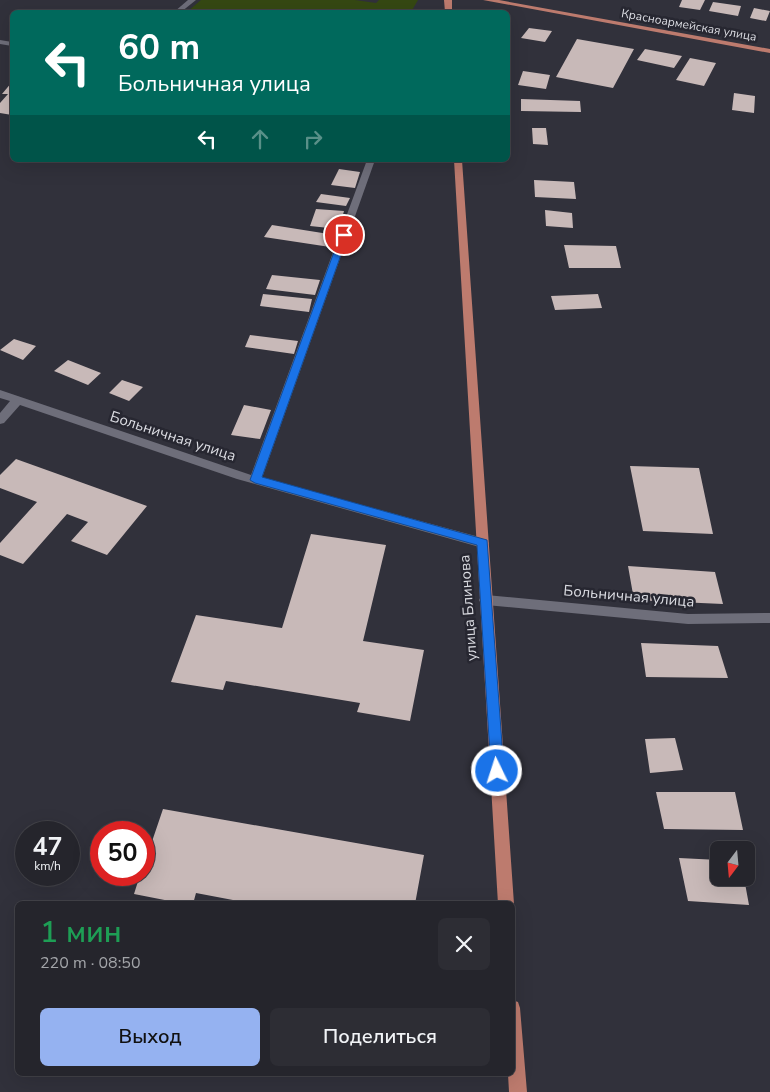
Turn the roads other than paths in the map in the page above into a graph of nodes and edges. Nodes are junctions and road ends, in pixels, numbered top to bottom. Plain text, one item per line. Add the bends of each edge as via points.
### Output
1 (192, 0) edge
2 (486, 0) edge
3 (180, 10) edge
4 (770, 51) edge
5 (370, 162) edge
6 (458, 162) edge
7 (0, 394) edge
8 (17, 401) junction
9 (0, 420) edge
10 (255, 480) junction
11 (482, 543) junction
12 (486, 600) junction
13 (770, 618) edge
14 (506, 901) edge
15 (515, 1050) edge
16 (518, 1092) edge

1 - 3 street
2 - 4 main road, Красноармейская улица
5 - 10 street
6 - 11 main road, улица Блинова
7 - 8 street, Больничная улица
8 - 9 street
8 - 10 street, Больничная улица
10 - 11 street, Больничная улица
11 - 12 main road, улица Блинова
12 - 13 street, Больничная улица via 688,619
12 - 14 main road, улица Блинова
15 - 16 main road

